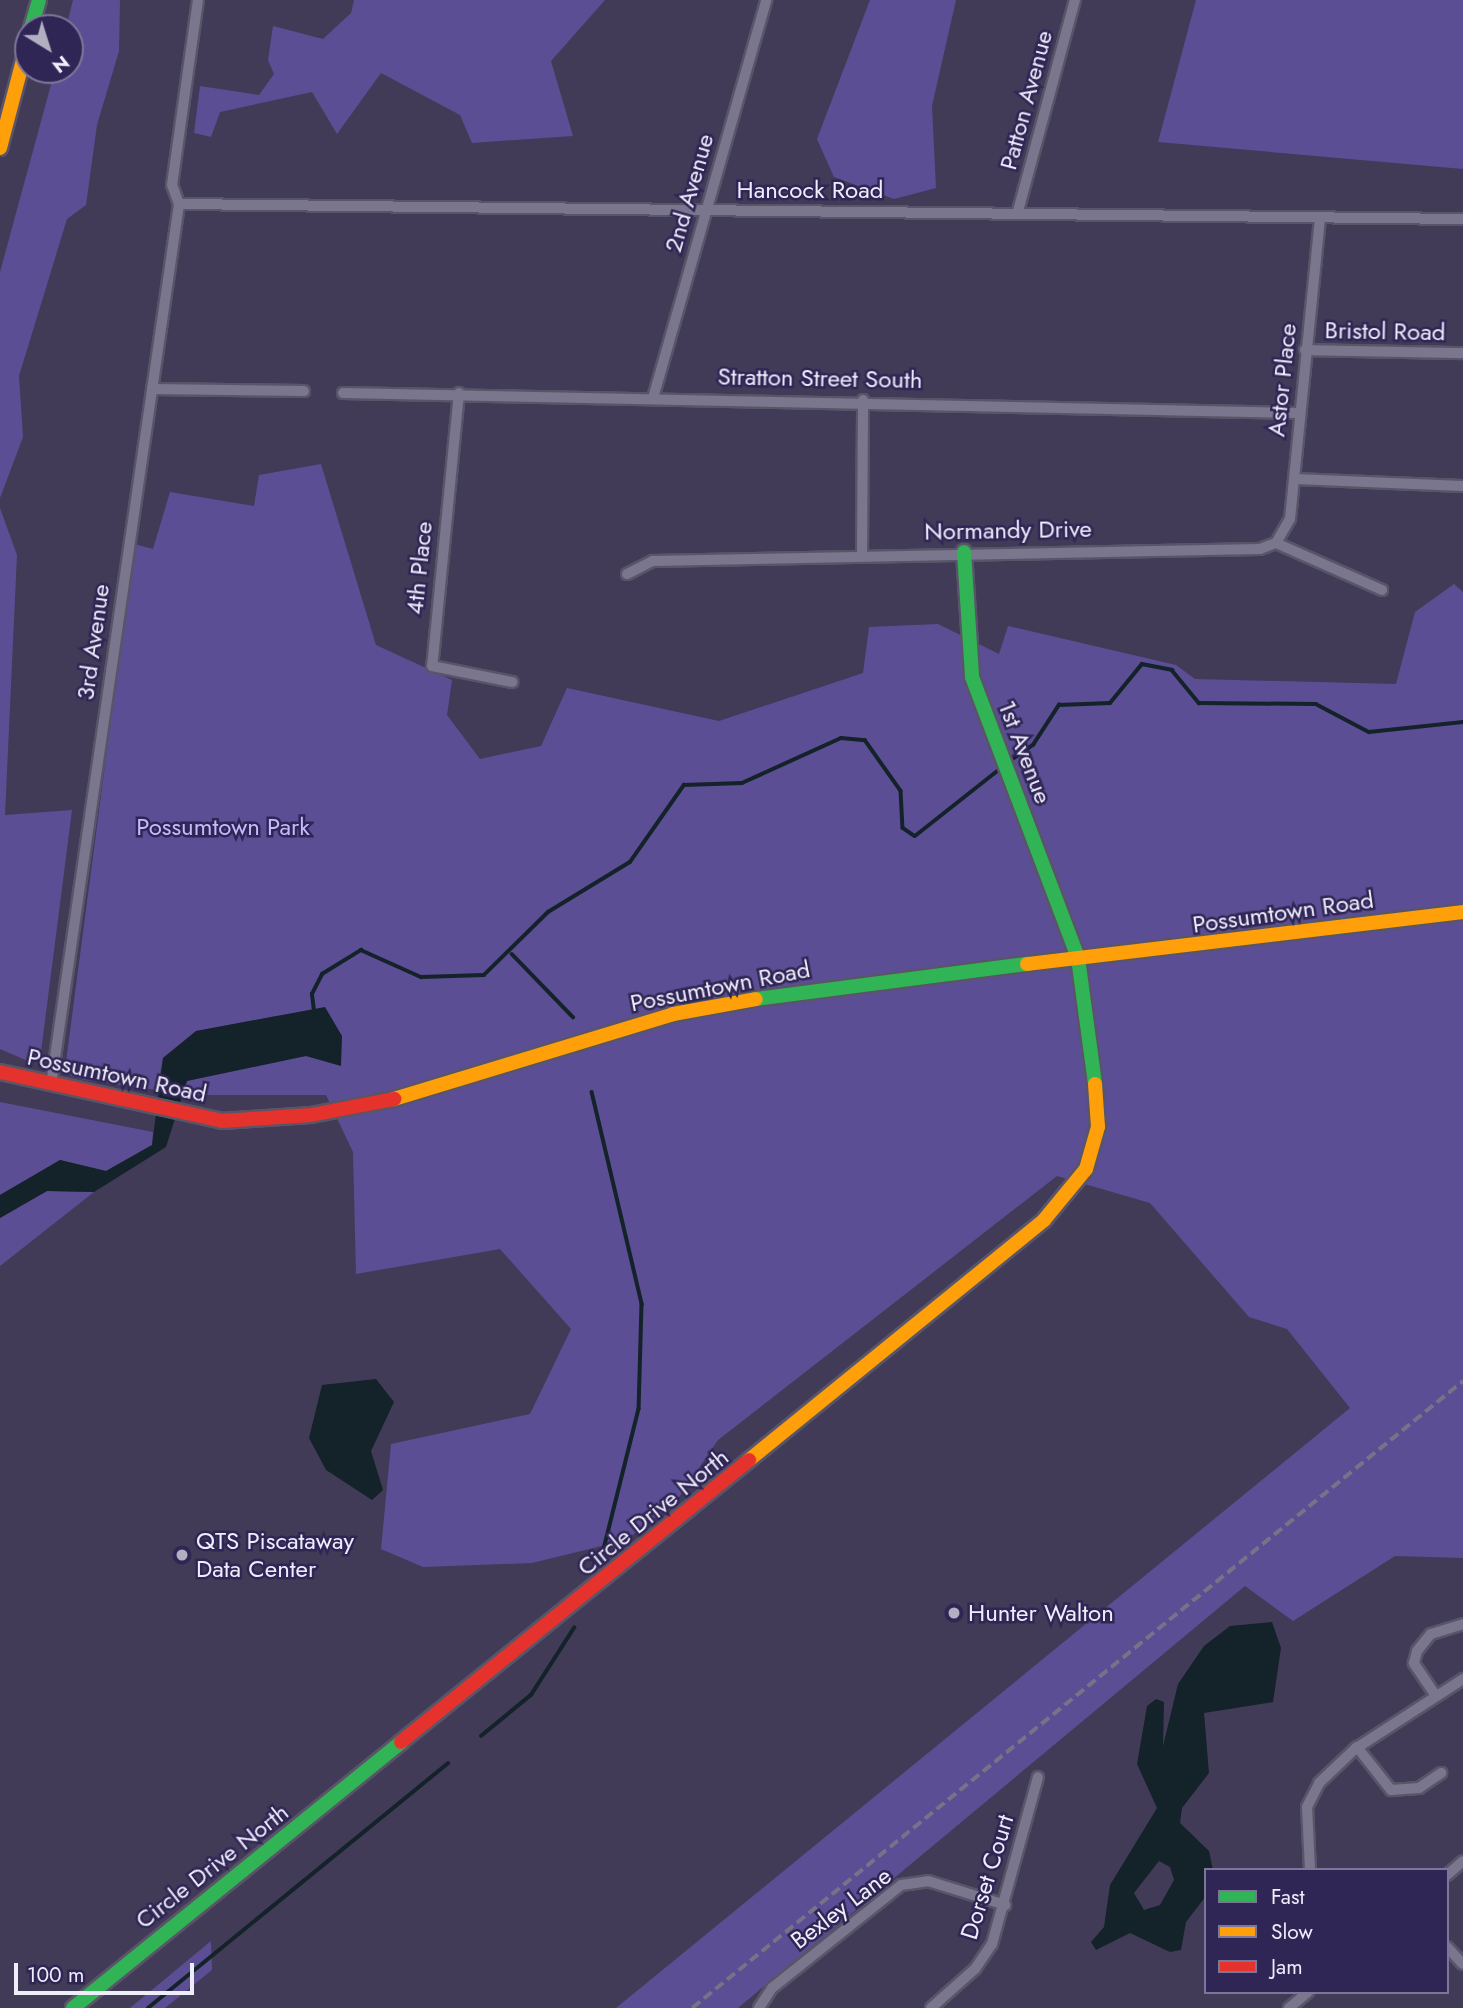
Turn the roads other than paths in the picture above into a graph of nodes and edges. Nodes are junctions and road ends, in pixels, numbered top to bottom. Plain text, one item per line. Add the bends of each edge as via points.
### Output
1 (198, 0) edge
2 (766, 0) edge
3 (1075, 0) edge
4 (17, 84) edge
5 (0, 148) edge
6 (179, 204) junction
7 (705, 211) junction
8 (1018, 211) junction
9 (1320, 217) junction
10 (1463, 219) edge
11 (1305, 350) junction
12 (1463, 353) edge
13 (152, 389) junction
14 (304, 391) dead end
15 (343, 393) dead end
16 (459, 393) junction
17 (653, 397) junction
18 (863, 400) junction
19 (1297, 413) junction
20 (1295, 479) junction
21 (1463, 486) edge
22 (1276, 543) junction
23 (964, 552) junction
24 (862, 553) junction
25 (627, 575) dead end
26 (1382, 590) dead end
27 (513, 682) dead end
28 (1463, 912) edge
29 (1078, 962) junction
30 (0, 1072) edge
31 (51, 1085) junction
32 (1463, 1624) edge
33 (1463, 1679) edge
34 (1436, 1696) junction
35 (1357, 1748) junction
36 (1441, 1773) dead end
37 (1038, 1777) dead end
38 (1463, 1861) edge
39 (1310, 1868) edge
40 (1449, 1873) edge
41 (1005, 1905) junction
42 (1449, 1949) edge
43 (1463, 1964) edge
44 (1306, 1994) edge
45 (73, 2008) edge
46 (759, 2008) edge
47 (931, 2008) edge
48 (1289, 2008) edge

1 - 6 street via 172,185
2 - 7 street, 2nd Avenue
3 - 8 street, Patton Avenue
4 - 5 main road
6 - 7 street, Hancock Road
6 - 13 street, 3rd Avenue
7 - 8 street, Hancock Road
7 - 17 street, 2nd Avenue
8 - 9 street, Hancock Road
9 - 10 street, Hancock Road
9 - 11 street, Astor Place
11 - 12 street, Bristol Road
11 - 19 street, Astor Place
13 - 14 street
13 - 31 street, 3rd Avenue
15 - 16 street, Stratton Street South
16 - 17 street, Stratton Street South
16 - 27 street, 4th Place via 432,666
17 - 18 street, Stratton Street South
18 - 19 street, Stratton Street South
18 - 24 street
19 - 20 street, Astor Place
20 - 21 street
20 - 22 street, Astor Place via 1290,519
22 - 23 street, Normandy Drive via 1260,549
22 - 26 street
23 - 24 street, Normandy Drive
23 - 29 main road, 1st Avenue via 972,677
24 - 25 street, Normandy Drive via 653,561
28 - 29 main road, Possumtown Road
29 - 31 main road, Possumtown Road via 802,991 673,1014 368,1107 268,1119 136,1107
29 - 45 main road, Circle Drive North via 1098,1081 1098,1127 1086,1169 1044,1220
30 - 31 main road, Possumtown Road
32 - 34 street via 1431,1634 1417,1651 1414,1663
33 - 34 street
34 - 35 street
35 - 36 street via 1391,1790 1419,1788
35 - 39 street via 1319,1783 1307,1807
37 - 41 street, Dorset Court
38 - 40 street
41 - 46 street, Bexley Lane via 928,1881 901,1885 772,1987
41 - 47 street, Dorset Court via 985,1956
42 - 43 street
44 - 48 street

